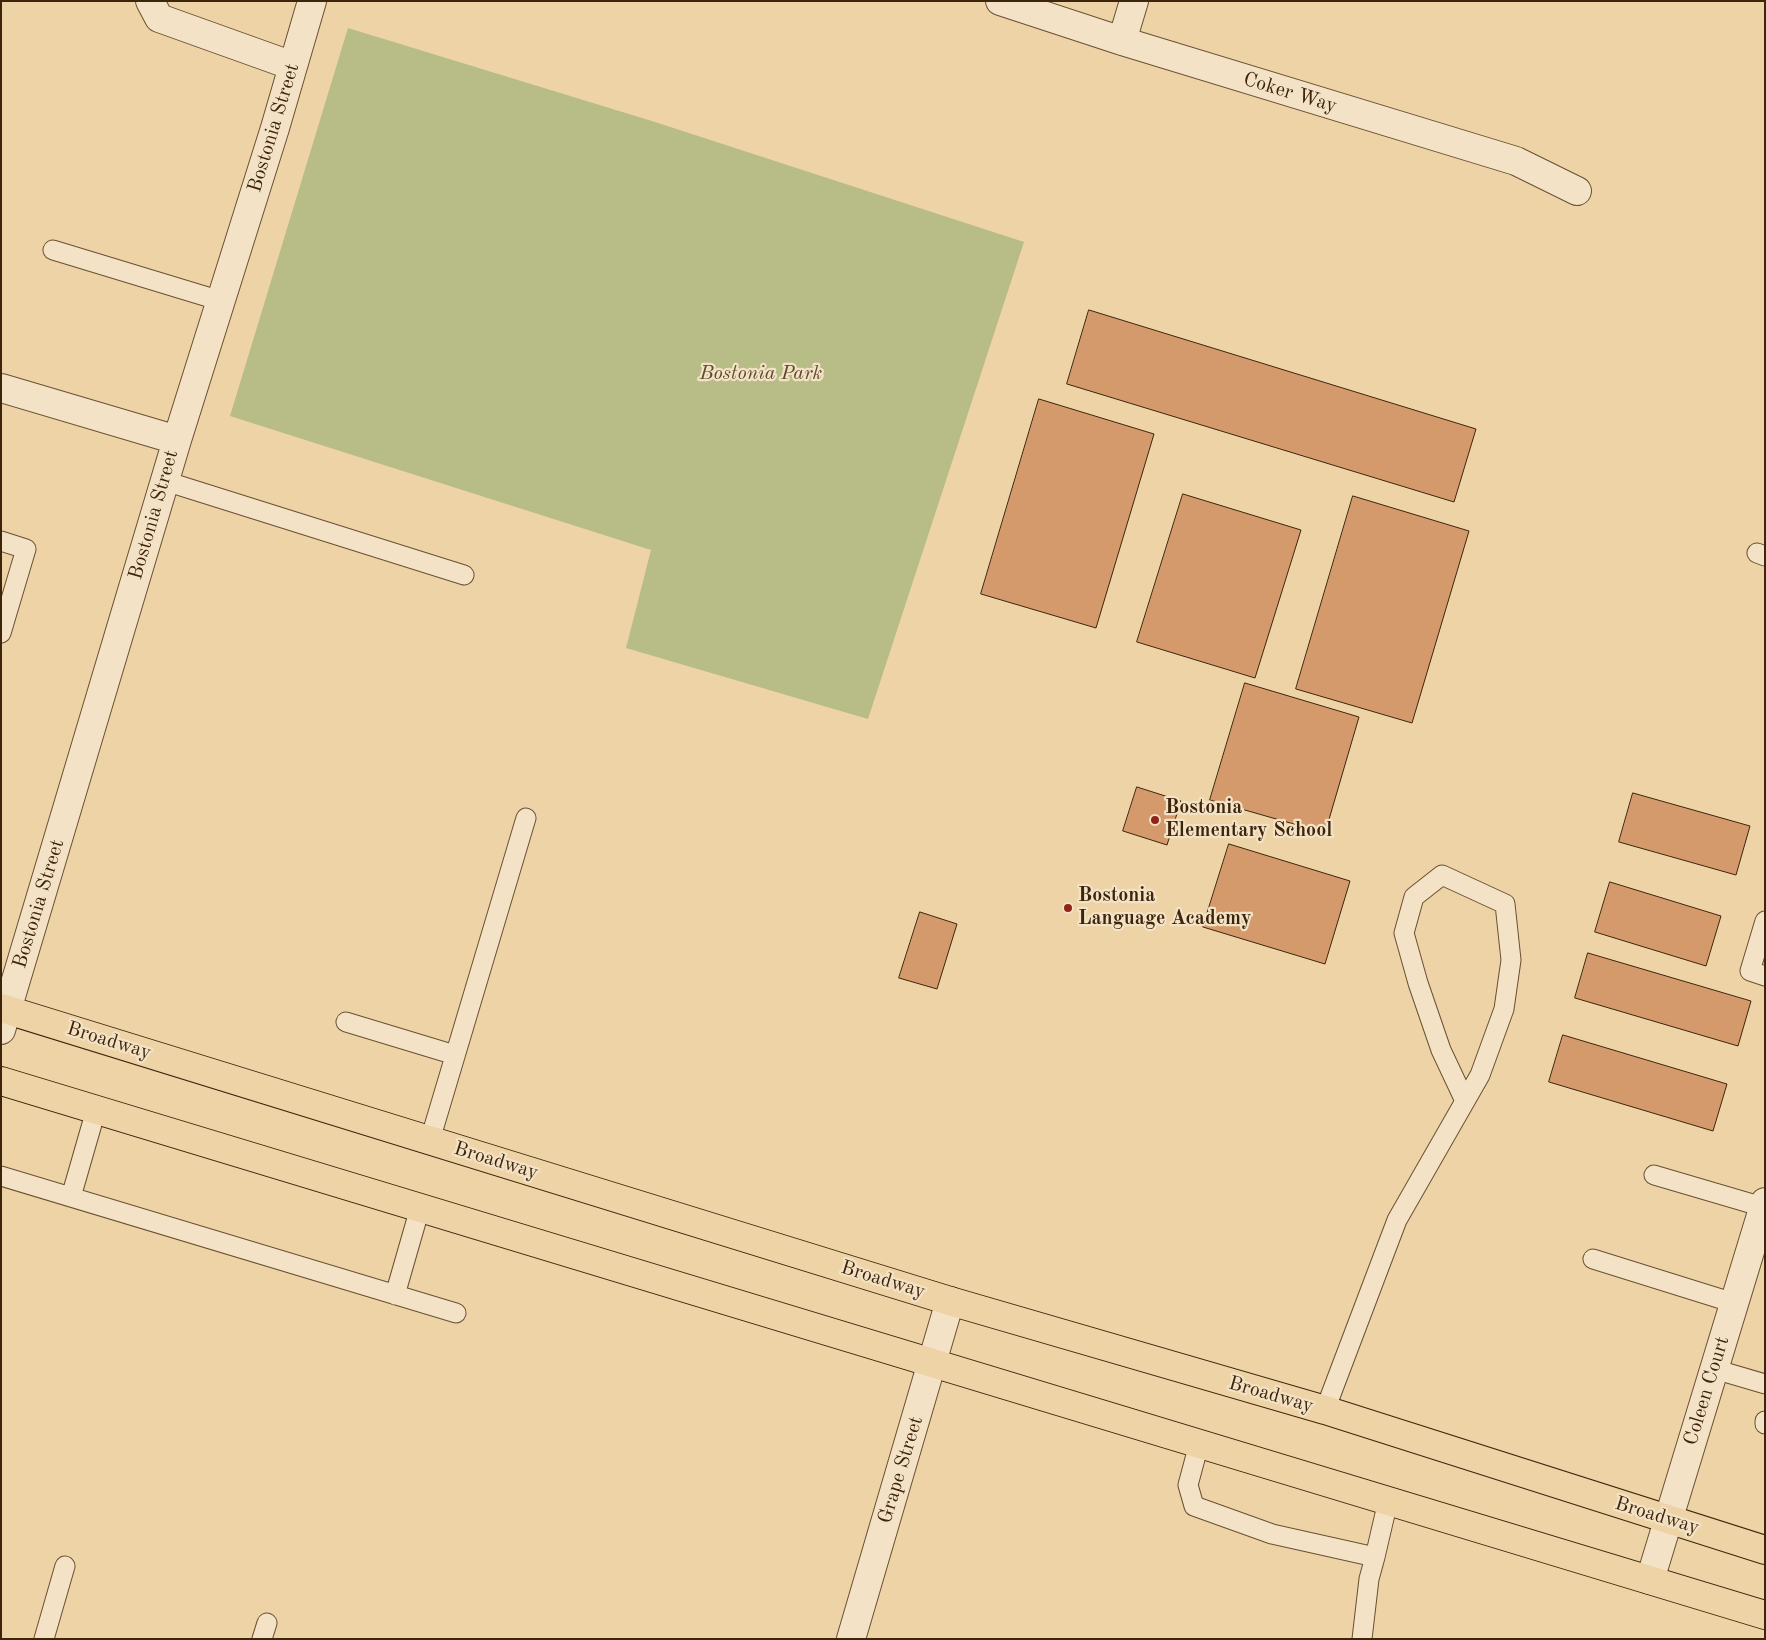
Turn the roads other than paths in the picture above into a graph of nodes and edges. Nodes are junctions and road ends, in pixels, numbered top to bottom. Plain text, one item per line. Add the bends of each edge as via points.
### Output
1 (150, 1) edge
2 (312, 1) edge
3 (1000, 1) edge
4 (1134, 1) edge
5 (1122, 41) junction
6 (293, 66) junction
7 (1577, 191) dead end
8 (53, 250) dead end
9 (221, 301) junction
10 (1, 388) edge
11 (177, 440) junction
12 (165, 480) junction
13 (1, 541) edge
14 (464, 575) dead end
15 (1, 633) edge
16 (526, 818) dead end
17 (1765, 921) edge
18 (1765, 976) edge
19 (3, 1016) edge
20 (346, 1022) dead end
21 (455, 1055) junction
22 (1, 1081) edge
23 (1465, 1101) junction
24 (96, 1110) junction
25 (430, 1140) junction
26 (1654, 1175) dead end
27 (1, 1176) edge
28 (71, 1197) junction
29 (1764, 1205) edge
30 (420, 1208) junction
31 (1593, 1259) dead end
32 (395, 1295) junction
33 (950, 1301) junction
34 (1734, 1303) junction
35 (456, 1313) dead end
36 (932, 1364) junction
37 (1714, 1369) junction
38 (1765, 1384) edge
39 (1324, 1410) junction
40 (1199, 1444) junction
41 (1388, 1501) junction
42 (1667, 1520) junction
43 (1765, 1550) edge
44 (1375, 1557) junction
45 (65, 1566) dead end
46 (1650, 1580) junction
47 (1765, 1614) edge
48 (44, 1639) edge
49 (851, 1639) edge
50 (1362, 1639) edge

1 - 6 street via 159,18
2 - 6 street, Bostonia Street
3 - 5 street, Coker Way
4 - 5 street
5 - 7 street, Coker Way via 1516,161
6 - 9 street, Bostonia Street
8 - 9 lane
9 - 11 street, Bostonia Street
10 - 11 street
11 - 12 street, Bostonia Street
12 - 14 lane
12 - 19 street, Bostonia Street
13 - 15 lane via 26,549
16 - 21 lane
17 - 18 lane via 1750,971
19 - 25 main road, Broadway
20 - 21 lane
21 - 25 lane
22 - 24 main road
23 - 23 lane via 1480,1075 1504,1009 1511,960 1505,904 1442,875 1414,897 1404,933 1441,1050
23 - 39 lane via 1397,1220
24 - 28 lane
24 - 30 main road
25 - 33 main road, Broadway
26 - 29 lane
27 - 28 lane
28 - 32 lane
29 - 34 street, Coleen Court
30 - 32 lane
30 - 36 main road
31 - 34 lane
32 - 35 lane
33 - 36 street, Grape Street
33 - 39 main road, Broadway
34 - 37 street, Coleen Court
36 - 40 main road
36 - 49 street, Grape Street
37 - 38 lane
37 - 42 street, Coleen Court
39 - 42 main road, Broadway
40 - 41 main road
40 - 44 lane via 1188,1485 1194,1506 1272,1534
41 - 44 lane
41 - 46 main road
42 - 43 main road, Broadway
42 - 46 street, Coleen Court
44 - 50 lane
45 - 48 lane
46 - 47 main road

